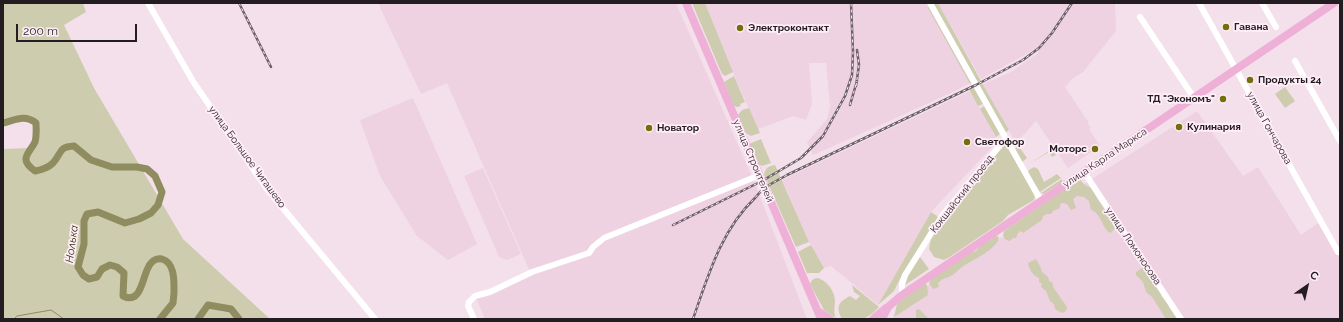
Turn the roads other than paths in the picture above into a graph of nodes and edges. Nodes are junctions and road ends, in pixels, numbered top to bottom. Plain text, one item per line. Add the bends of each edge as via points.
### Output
1 (148, 3) edge
2 (686, 3) edge
3 (930, 3) edge
4 (1199, 3) edge
5 (1262, 3) edge
6 (1334, 3) edge
7 (1140, 17) dead end
8 (1276, 27) dead end
9 (1296, 61) dead end
10 (1236, 69) junction
11 (1194, 98) junction
12 (1006, 138) junction
13 (1340, 141) edge
14 (1084, 172) junction
15 (760, 175) junction
16 (1041, 201) junction
17 (1340, 251) edge
18 (902, 295) junction
19 (888, 307) junction
20 (816, 310) junction
21 (376, 319) edge
22 (474, 319) edge
23 (821, 319) edge
24 (830, 319) edge
25 (873, 319) edge
26 (882, 319) edge
27 (1181, 319) edge

1 - 21 street, улица Большое Чигашево via 194,83 267,189
2 - 15 main road, улица Строителей
3 - 12 street
4 - 10 street, улица Гончарова
5 - 8 street
6 - 10 main road, улица Карла Маркса
7 - 11 street
9 - 13 street
10 - 11 main road, улица Карла Маркса
10 - 17 street, улица Гончарова via 1328,236 1338,252
11 - 14 main road, улица Карла Маркса
12 - 16 street
12 - 18 street, Кокшайский проезд via 942,216 905,275
14 - 16 main road, улица Карла Маркса
14 - 27 street, улица Ломоносова
15 - 20 main road, улица Строителей
15 - 22 street via 604,238 589,253 532,272 490,292 475,296 468,306
16 - 18 main road, улица Карла Маркса
18 - 19 main road, улица Карла Маркса
19 - 25 main road
19 - 26 main road, улица Карла Маркса
20 - 23 main road, улица Строителей
20 - 24 main road

